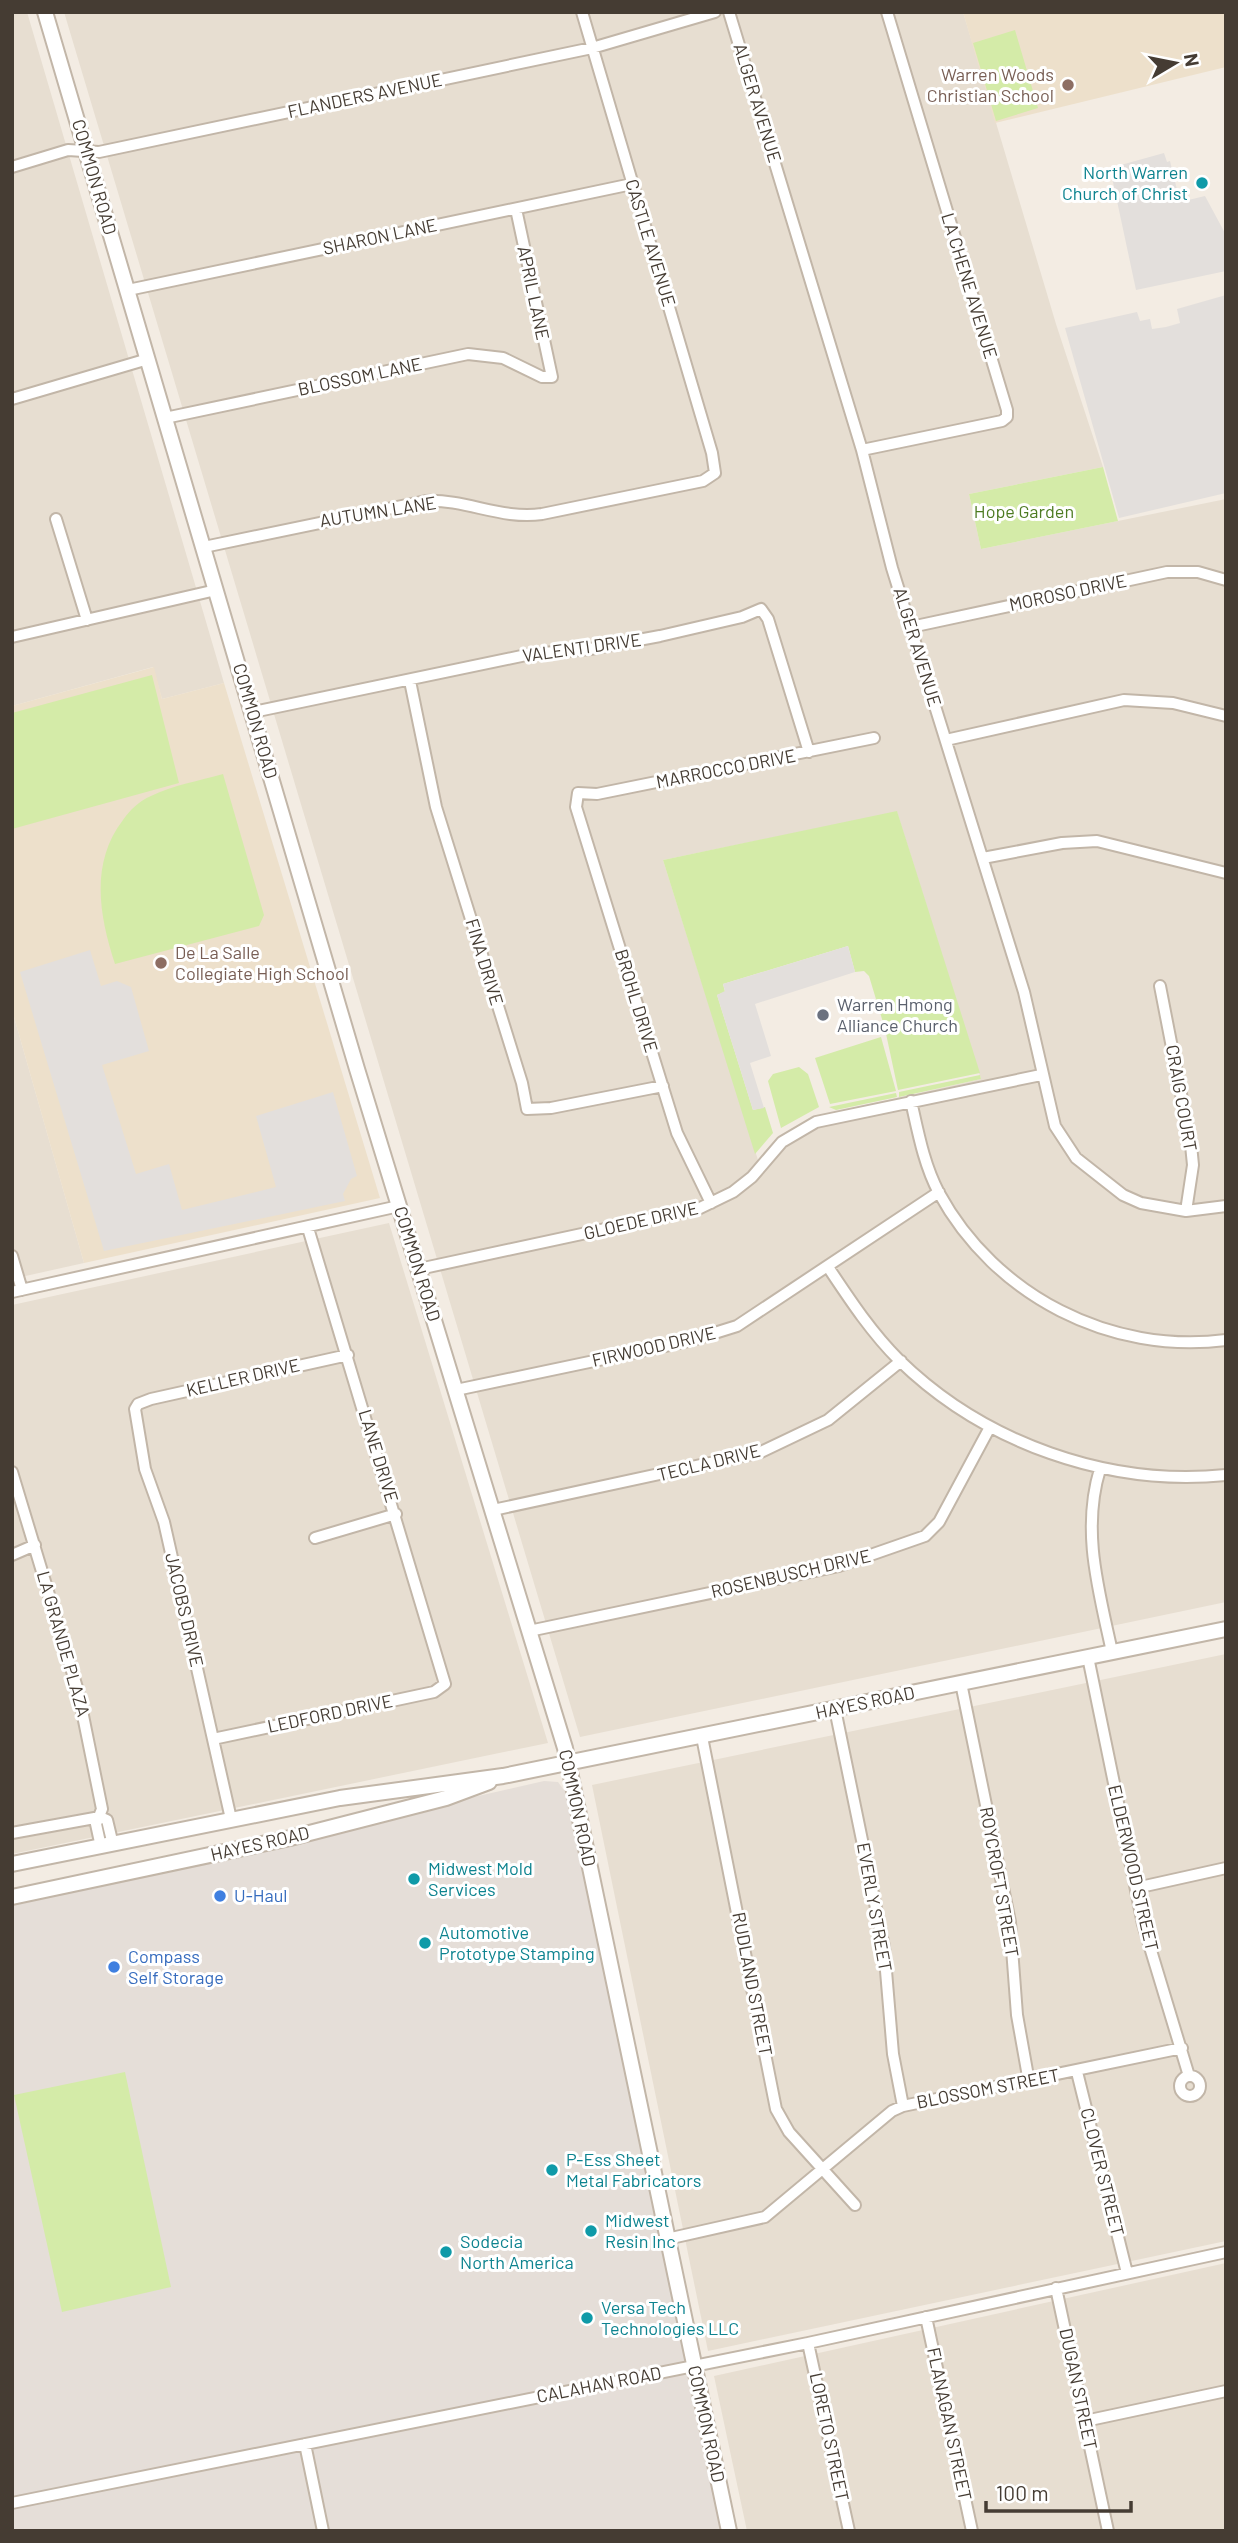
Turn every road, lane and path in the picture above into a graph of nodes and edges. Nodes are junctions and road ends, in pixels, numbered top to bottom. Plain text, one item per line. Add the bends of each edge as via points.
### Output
1 (45, 12) edge
2 (582, 12) edge
3 (715, 12) edge
4 (729, 12) edge
5 (887, 12) edge
6 (592, 48) junction
7 (87, 151) junction
8 (12, 167) edge
9 (632, 184) junction
10 (516, 209) junction
11 (128, 290) junction
12 (148, 359) junction
13 (552, 377) joint
14 (12, 399) edge
15 (165, 418) junction
16 (862, 450) junction
17 (715, 473) joint
18 (57, 519) dead end
19 (204, 547) junction
20 (1226, 580) edge
21 (216, 590) junction
22 (86, 620) junction
23 (911, 627) junction
24 (12, 637) edge
25 (410, 681) junction
26 (253, 712) junction
27 (1226, 716) edge
28 (874, 738) dead end
29 (946, 740) junction
30 (809, 752) junction
31 (578, 793) joint
32 (983, 858) junction
33 (1226, 873) edge
34 (1160, 986) dead end
35 (1041, 1075) junction
36 (663, 1086) junction
37 (911, 1101) junction
38 (939, 1192) junction
39 (711, 1203) junction
40 (399, 1206) junction
41 (1226, 1206) edge
42 (1186, 1211) junction
43 (309, 1228) junction
44 (12, 1256) edge
45 (828, 1267) junction
46 (419, 1269) junction
47 (17, 1291) edge
48 (1226, 1340) edge
49 (348, 1355) junction
50 (901, 1361) junction
51 (456, 1390) junction
52 (138, 1404) joint
53 (990, 1427) junction
54 (1100, 1469) junction
55 (12, 1472) edge
56 (1226, 1475) edge
57 (493, 1510) junction
58 (396, 1514) junction
59 (314, 1538) dead end
60 (35, 1545) junction
61 (12, 1555) edge
62 (1226, 1629) edge
63 (529, 1631) junction
64 (1112, 1652) junction
65 (1088, 1657) junction
66 (961, 1683) junction
67 (445, 1684) joint
68 (835, 1709) junction
69 (702, 1737) junction
70 (213, 1739) junction
71 (569, 1763) junction
72 (503, 1776) junction
73 (364, 1794) junction
74 (100, 1817) junction
75 (369, 1818) junction
76 (231, 1819) junction
77 (12, 1833) edge
78 (107, 1846) junction
79 (13, 1864) edge
80 (1226, 1868) edge
81 (1136, 1888) junction
82 (12, 1897) edge
83 (1182, 2048) junction
84 (1077, 2071) junction
85 (1189, 2076) dead end
86 (1029, 2082) junction
87 (903, 2106) junction
88 (823, 2170) junction
89 (855, 2204) dead end
90 (667, 2239) junction
91 (1226, 2252) edge
92 (1127, 2273) junction
93 (1056, 2288) junction
94 (926, 2317) junction
95 (808, 2343) junction
96 (693, 2367) junction
97 (1226, 2391) edge
98 (1085, 2421) junction
99 (304, 2444) junction
100 (12, 2503) edge
101 (323, 2531) edge
102 (729, 2531) edge
103 (849, 2531) edge
104 (972, 2531) edge
105 (1108, 2531) edge

1 - 7 street, COMMON ROAD
2 - 6 street, CASTLE AVENUE
3 - 6 street, FLANDERS AVENUE
4 - 16 street, ALGER AVENUE
5 - 16 street, LA CHENE AVENUE via 1007,417
6 - 7 street, FLANDERS AVENUE
6 - 9 street, CASTLE AVENUE
7 - 8 street, FLANDERS AVENUE via 68,150
7 - 11 street, COMMON ROAD
9 - 10 street, SHARON LANE
9 - 17 street, CASTLE AVENUE
10 - 11 street, SHARON LANE
10 - 13 street, APRIL LANE
11 - 12 street, COMMON ROAD
12 - 14 street
12 - 15 street, COMMON ROAD
13 - 15 street, BLOSSOM LANE via 542,377 503,358 468,354
15 - 19 street, COMMON ROAD
16 - 23 street, ALGER AVENUE
17 - 19 street, AUTUMN LANE via 703,481 542,514 516,516 426,501
18 - 22 street
19 - 21 street, COMMON ROAD
20 - 23 street, MOROSO DRIVE via 1198,572 1167,572
21 - 22 street
21 - 26 street, COMMON ROAD
22 - 24 street
23 - 29 street, ALGER AVENUE
25 - 26 street, VALENTI DRIVE
25 - 30 street, VALENTI DRIVE via 531,654 660,636 761,609
25 - 36 street, FINA DRIVE via 436,807 527,1109
26 - 40 street, COMMON ROAD
27 - 29 street via 1173,703 1124,700
28 - 30 street, MARROCCO DRIVE
29 - 32 street, ALGER AVENUE
30 - 31 street, MARROCCO DRIVE via 597,794
31 - 36 street, BROHL DRIVE via 576,807
32 - 33 street via 1097,841
32 - 35 street, ALGER AVENUE via 1024,992
34 - 42 street, CRAIG COURT via 1191,1145 1193,1165
35 - 37 street, GLOEDE DRIVE
35 - 42 street, ALGER AVENUE via 1055,1126 1087,1170 1132,1199
36 - 39 street, BROHL DRIVE via 685,1155
37 - 38 street
37 - 39 street, GLOEDE DRIVE via 845,1113 799,1130 782,1142 752,1177
38 - 45 street, FIRWOOD DRIVE
38 - 48 street via 975,1244 1008,1277 1077,1320 1137,1339 1184,1344
39 - 46 street, GLOEDE DRIVE via 684,1213
40 - 43 street
40 - 46 street, COMMON ROAD
41 - 42 street, ALGER AVENUE
43 - 47 street
43 - 49 street, LANE DRIVE
44 - 47 street
45 - 50 street via 873,1331
45 - 51 street, FIRWOOD DRIVE via 760,1314 718,1334
46 - 51 street, COMMON ROAD
49 - 52 street, KELLER DRIVE
49 - 58 street, LANE DRIVE
50 - 53 street
50 - 57 street, TECLA DRIVE via 828,1420 761,1452
51 - 57 street, COMMON ROAD
52 - 70 street, JACOBS DRIVE via 134,1415 141,1448 164,1522
53 - 54 street
53 - 63 street, ROSENBUSCH DRIVE via 939,1522 925,1536 839,1566
54 - 56 street via 1169,1477
54 - 64 street via 1091,1538
55 - 60 street, LA GRANDE PLAZA
57 - 63 street, COMMON ROAD
58 - 59 street
58 - 67 street, LANE DRIVE
60 - 61 street
60 - 74 street, LA GRANDE PLAZA via 80,1700
62 - 64 street, HAYES ROAD
63 - 71 street, COMMON ROAD
64 - 65 street, HAYES ROAD
65 - 66 street, HAYES ROAD
65 - 81 street, ELDERWOOD STREET
66 - 68 street, HAYES ROAD
66 - 86 street, ROYCROFT STREET via 1010,1922 1017,2015
67 - 70 street, LEDFORD DRIVE via 434,1692
68 - 69 street, HAYES ROAD
68 - 87 street, EVERLY STREET via 884,1947 893,2054
69 - 71 street, HAYES ROAD
69 - 88 street, RUDLAND STREET via 776,2109 789,2132
70 - 76 street, JACOBS DRIVE
71 - 72 street, HAYES ROAD
71 - 90 street, COMMON ROAD
72 - 73 street, HAYES ROAD
72 - 75 street, HAYES ROAD via 446,1798
73 - 75 street
73 - 76 street, HAYES ROAD
74 - 77 street
74 - 78 street, LA GRANDE PLAZA via 107,1820
75 - 82 street, HAYES ROAD
76 - 78 street, HAYES ROAD
78 - 79 street, HAYES ROAD
80 - 81 street
81 - 83 street, ELDERWOOD STREET
83 - 84 street, BLOSSOM STREET
83 - 85 street, ELDERWOOD STREET
84 - 86 street, BLOSSOM STREET
84 - 92 street, CLOVER STREET
86 - 87 street, BLOSSOM STREET
87 - 88 street, BLOSSOM STREET
88 - 89 street, RUDLAND STREET
88 - 90 street, BLOSSOM STREET via 765,2217
90 - 96 street, COMMON ROAD
91 - 92 street, CALAHAN ROAD
92 - 93 street, CALAHAN ROAD
93 - 94 street, CALAHAN ROAD
93 - 98 street, DUGAN STREET
94 - 95 street, CALAHAN ROAD
94 - 104 street, FLANAGAN STREET
95 - 96 street, CALAHAN ROAD
95 - 103 street, LORETO STREET
96 - 99 street, CALAHAN ROAD
96 - 102 street, COMMON ROAD
97 - 98 street
98 - 105 street, DUGAN STREET
99 - 100 street, CALAHAN ROAD
99 - 101 street

